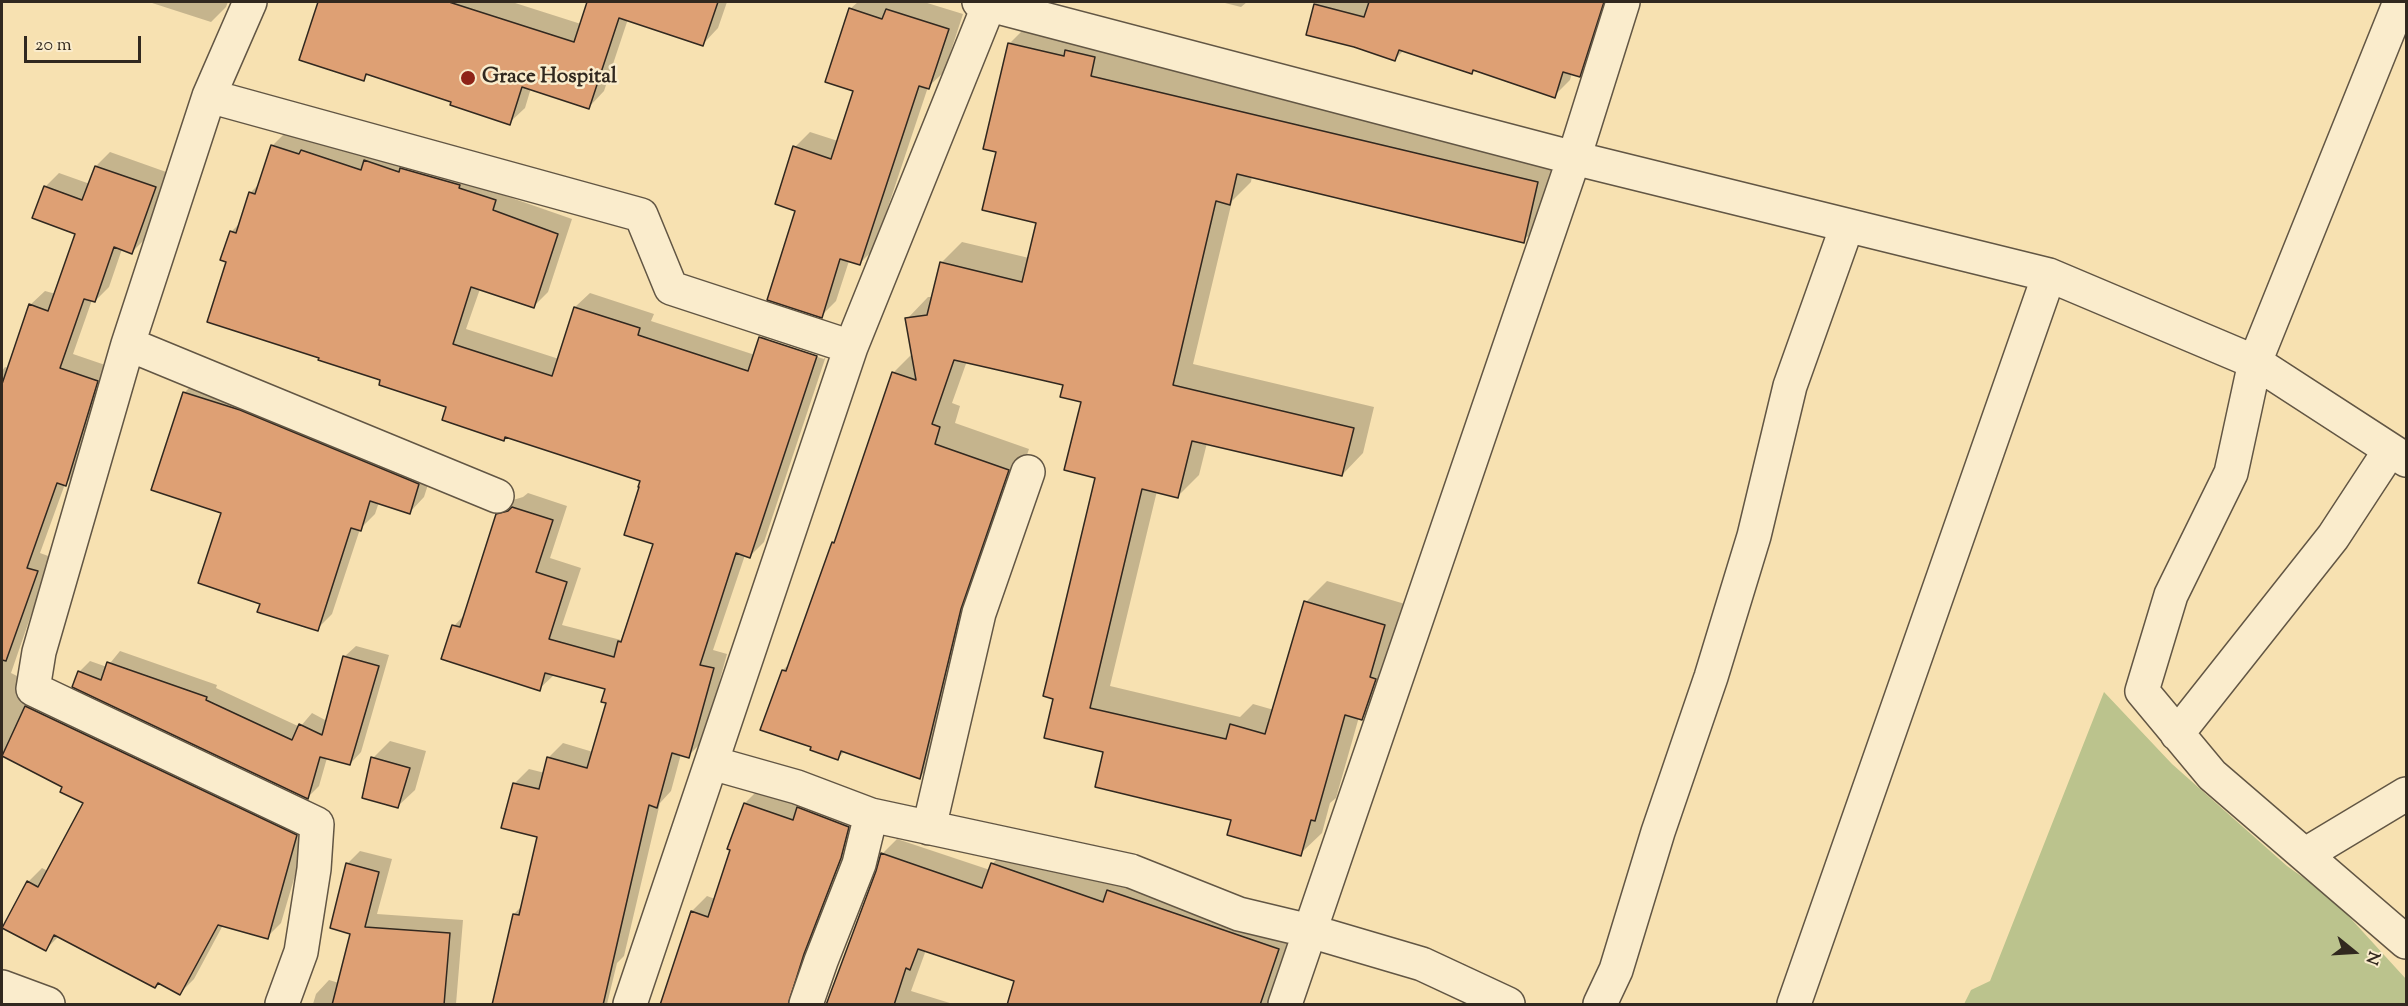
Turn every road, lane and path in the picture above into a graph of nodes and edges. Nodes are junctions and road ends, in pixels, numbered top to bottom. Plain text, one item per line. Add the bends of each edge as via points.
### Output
1 (250, 2) edge
2 (986, 2) edge
3 (1623, 2) edge
4 (2400, 2) edge
5 (209, 96) junction
6 (1574, 158) junction
7 (1847, 226) junction
8 (2049, 275) junction
9 (128, 344) junction
10 (851, 346) junction
11 (2255, 362) junction
12 (2398, 455) edge
13 (1028, 472) dead end
14 (497, 496) dead end
15 (2177, 734) junction
16 (712, 762) junction
17 (2406, 794) edge
18 (870, 815) junction
19 (929, 828) junction
20 (2306, 854) junction
21 (1310, 930) junction
22 (2406, 942) edge
23 (2, 987) edge
24 (48, 1005) edge
25 (282, 1005) edge
26 (630, 1005) edge
27 (806, 1005) edge
28 (1285, 1005) edge
29 (1508, 1005) edge
30 (1600, 1005) edge
31 (1794, 1005) edge

1 - 5 street
2 - 6 street
2 - 10 street
3 - 6 street
4 - 11 street
5 - 9 street
5 - 10 street via 641,215 671,288
6 - 7 street
6 - 21 street
7 - 8 street
7 - 30 street via 1790,386 1754,536 1711,677 1616,970
8 - 11 street
8 - 31 street
9 - 14 street
9 - 25 street via 39,652 33,689 317,824 301,952
10 - 16 street
11 - 12 street
11 - 15 street via 2231,473 2171,595 2142,691
12 - 15 street
13 - 19 street via 979,613
15 - 20 street via 2212,775
16 - 18 street via 797,787
16 - 26 street
17 - 20 street
18 - 19 street
18 - 27 street via 859,864
19 - 21 street via 1131,871 1239,914
20 - 22 street
21 - 28 street
21 - 29 street via 1422,964
23 - 24 street

